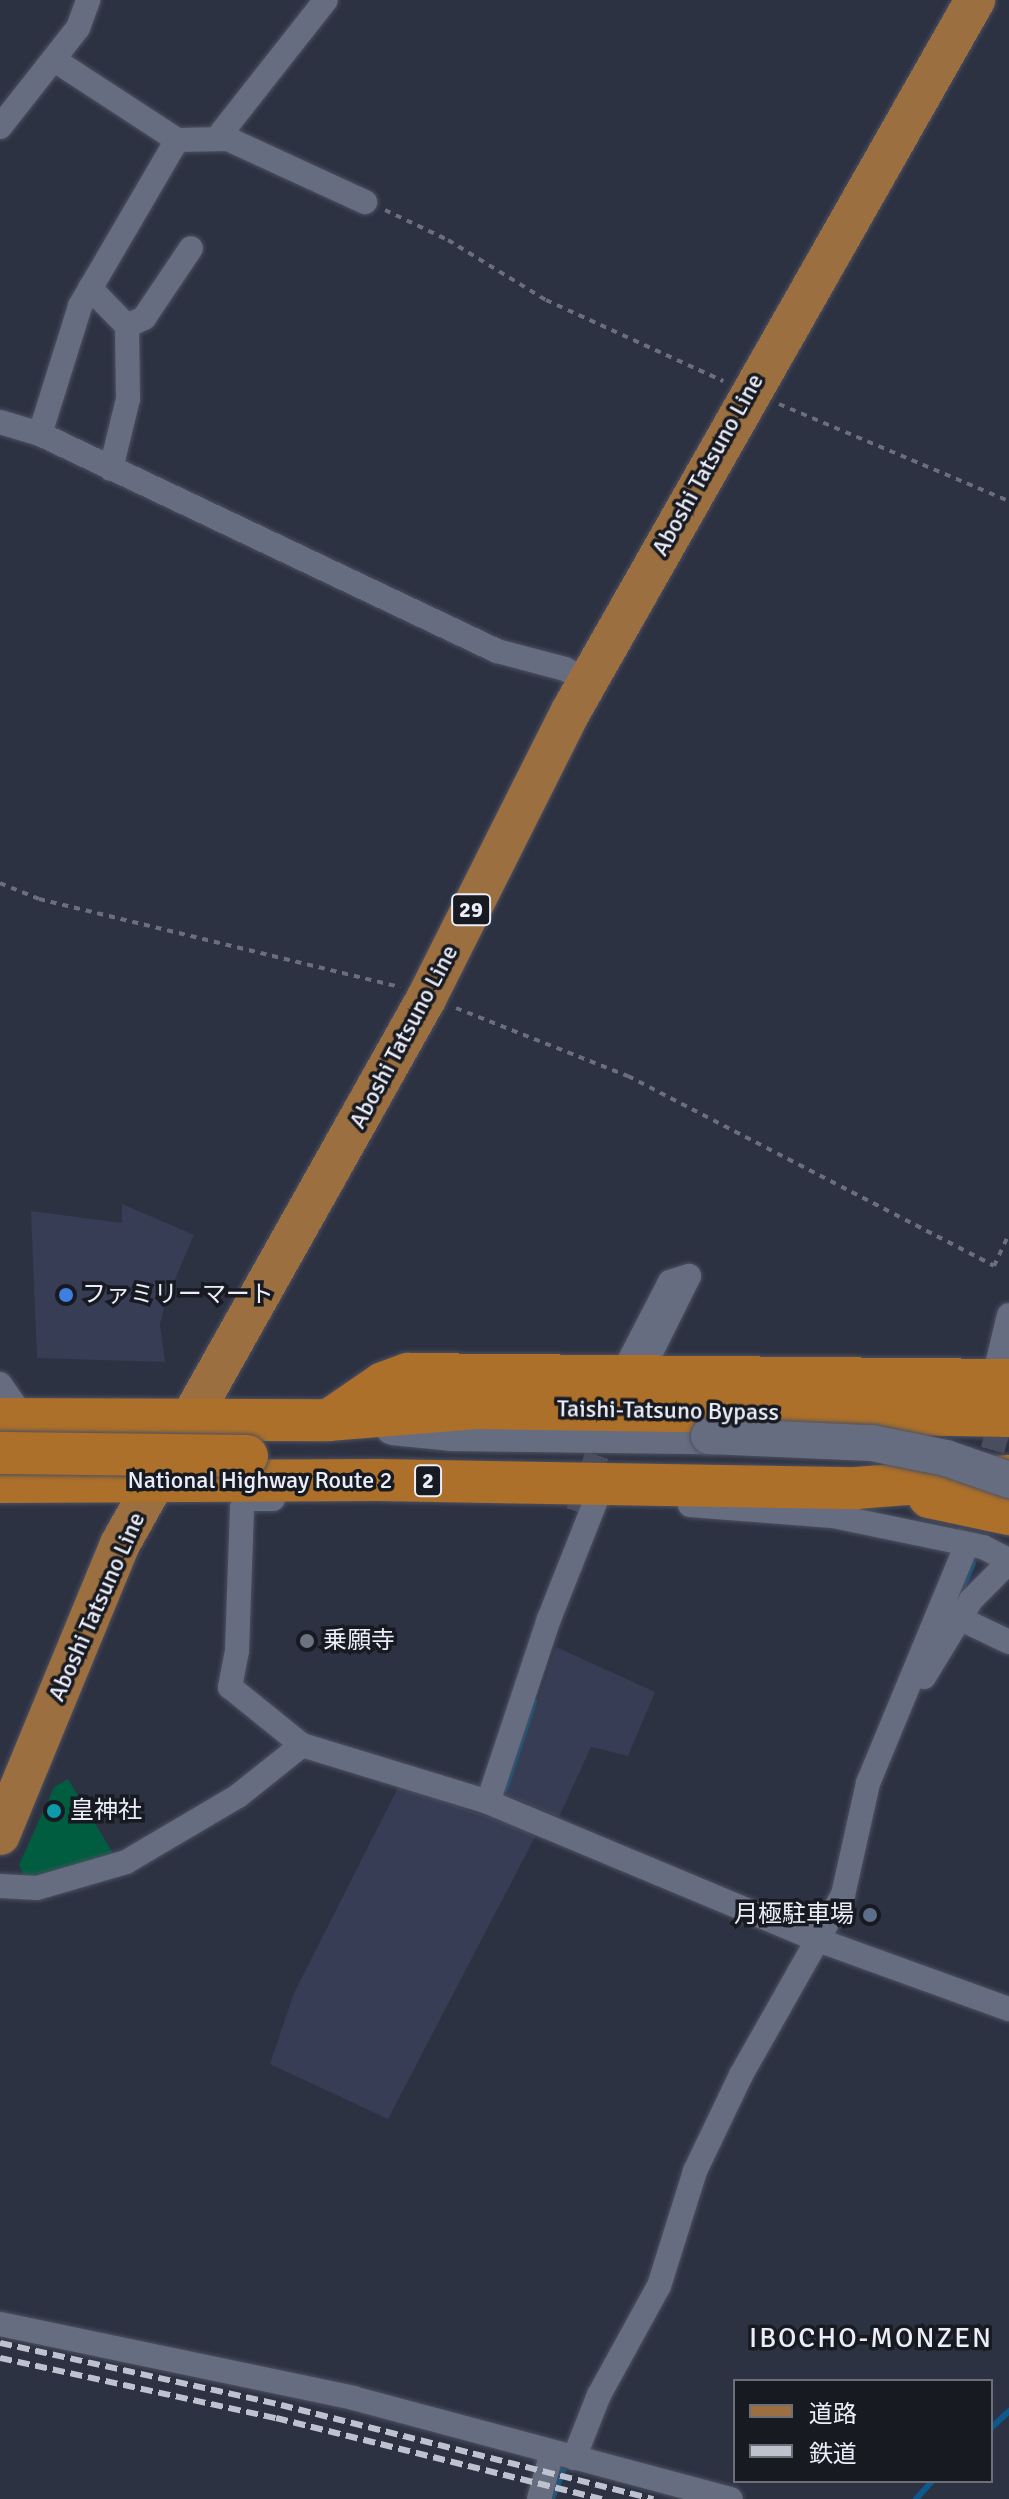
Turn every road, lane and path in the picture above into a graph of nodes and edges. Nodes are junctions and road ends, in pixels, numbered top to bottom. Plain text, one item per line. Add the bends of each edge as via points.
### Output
1 (88, 0) edge
2 (326, 0) edge
3 (975, 0) edge
4 (56, 61) junction
5 (0, 127) edge
6 (218, 137) junction
7 (177, 140) junction
8 (365, 202) joint
9 (191, 248) dead end
10 (90, 288) junction
11 (127, 326) junction
12 (750, 391) junction
13 (0, 422) edge
14 (40, 434) junction
15 (111, 469) junction
16 (1009, 501) edge
17 (588, 681) junction
18 (0, 883) edge
19 (426, 999) junction
20 (1009, 1234) edge
21 (1009, 1315) edge
22 (0, 1384) edge
23 (999, 1398) edge
24 (12, 1419) edge
25 (187, 1420) junction
26 (328, 1420) junction
27 (4, 1477) edge
28 (155, 1479) junction
29 (385, 1490) junction
30 (1006, 1491) edge
31 (698, 1496) junction
32 (593, 1500) junction
33 (963, 1554) tunnel mouth
34 (1009, 1559) edge
35 (963, 1620) junction
36 (1009, 1642) edge
37 (906, 1697) junction
38 (302, 1745) junction
39 (488, 1802) junction
40 (0, 1835) edge
41 (0, 1886) edge
42 (821, 1941) junction
43 (1009, 2009) edge
44 (0, 2324) edge
45 (563, 2455) junction
46 (539, 2499) edge
47 (731, 2499) edge

1 - 4 street via 78,28
2 - 6 street
3 - 12 main road, Aboshi Tatsuno Line / 29
4 - 5 street
4 - 7 street
6 - 7 street
6 - 8 street
7 - 10 street
8 - 12 path via 448,240 546,300
9 - 11 street via 144,318
10 - 11 street
10 - 14 street
11 - 15 street via 128,399
12 - 16 path
12 - 17 main road, Aboshi Tatsuno Line / 29
13 - 14 street
14 - 15 street
15 - 17 street via 497,651 565,669
17 - 19 main road, Aboshi Tatsuno Line / 29
18 - 19 path via 39,899 390,983
19 - 20 path via 480,1014 628,1076 994,1266
19 - 25 main road, Aboshi Tatsuno Line / 29 via 228,1356
21 - 23 street
22 - 24 street
23 - 26 highway, Taishi-Tatsuno Bypass via 632,1385 477,1408
24 - 25 highway
25 - 26 highway
25 - 28 main road, Aboshi Tatsuno Line / 29
26 - 30 main road, bridge via 451,1433 872,1443 946,1458
27 - 28 highway, National Highway Route 2 / 2
27 - 30 highway, 2, bridge via 247,1456 816,1465
28 - 29 highway, National Highway Route 2 / 2
28 - 40 main road, Aboshi Tatsuno Line / 29 via 120,1544
29 - 32 highway, National Highway Route 2 / 2
29 - 38 street via 246,1499 242,1508 237,1651 230,1687
30 - 31 highway, National Highway Route 2 / 2 via 856,1488
30 - 34 street
31 - 32 highway, National Highway Route 2 / 2
31 - 34 street via 833,1516 983,1547
32 - 39 street
33 - 37 street
34 - 35 street via 971,1600
35 - 36 street
35 - 37 street via 936,1664
37 - 42 street via 868,1783 843,1895
38 - 39 street
38 - 41 street via 238,1796 126,1862 37,1888
39 - 42 street
42 - 43 street
42 - 45 street via 741,2075 695,2171 659,2286
44 - 45 street via 353,2398
45 - 46 street
45 - 47 street

